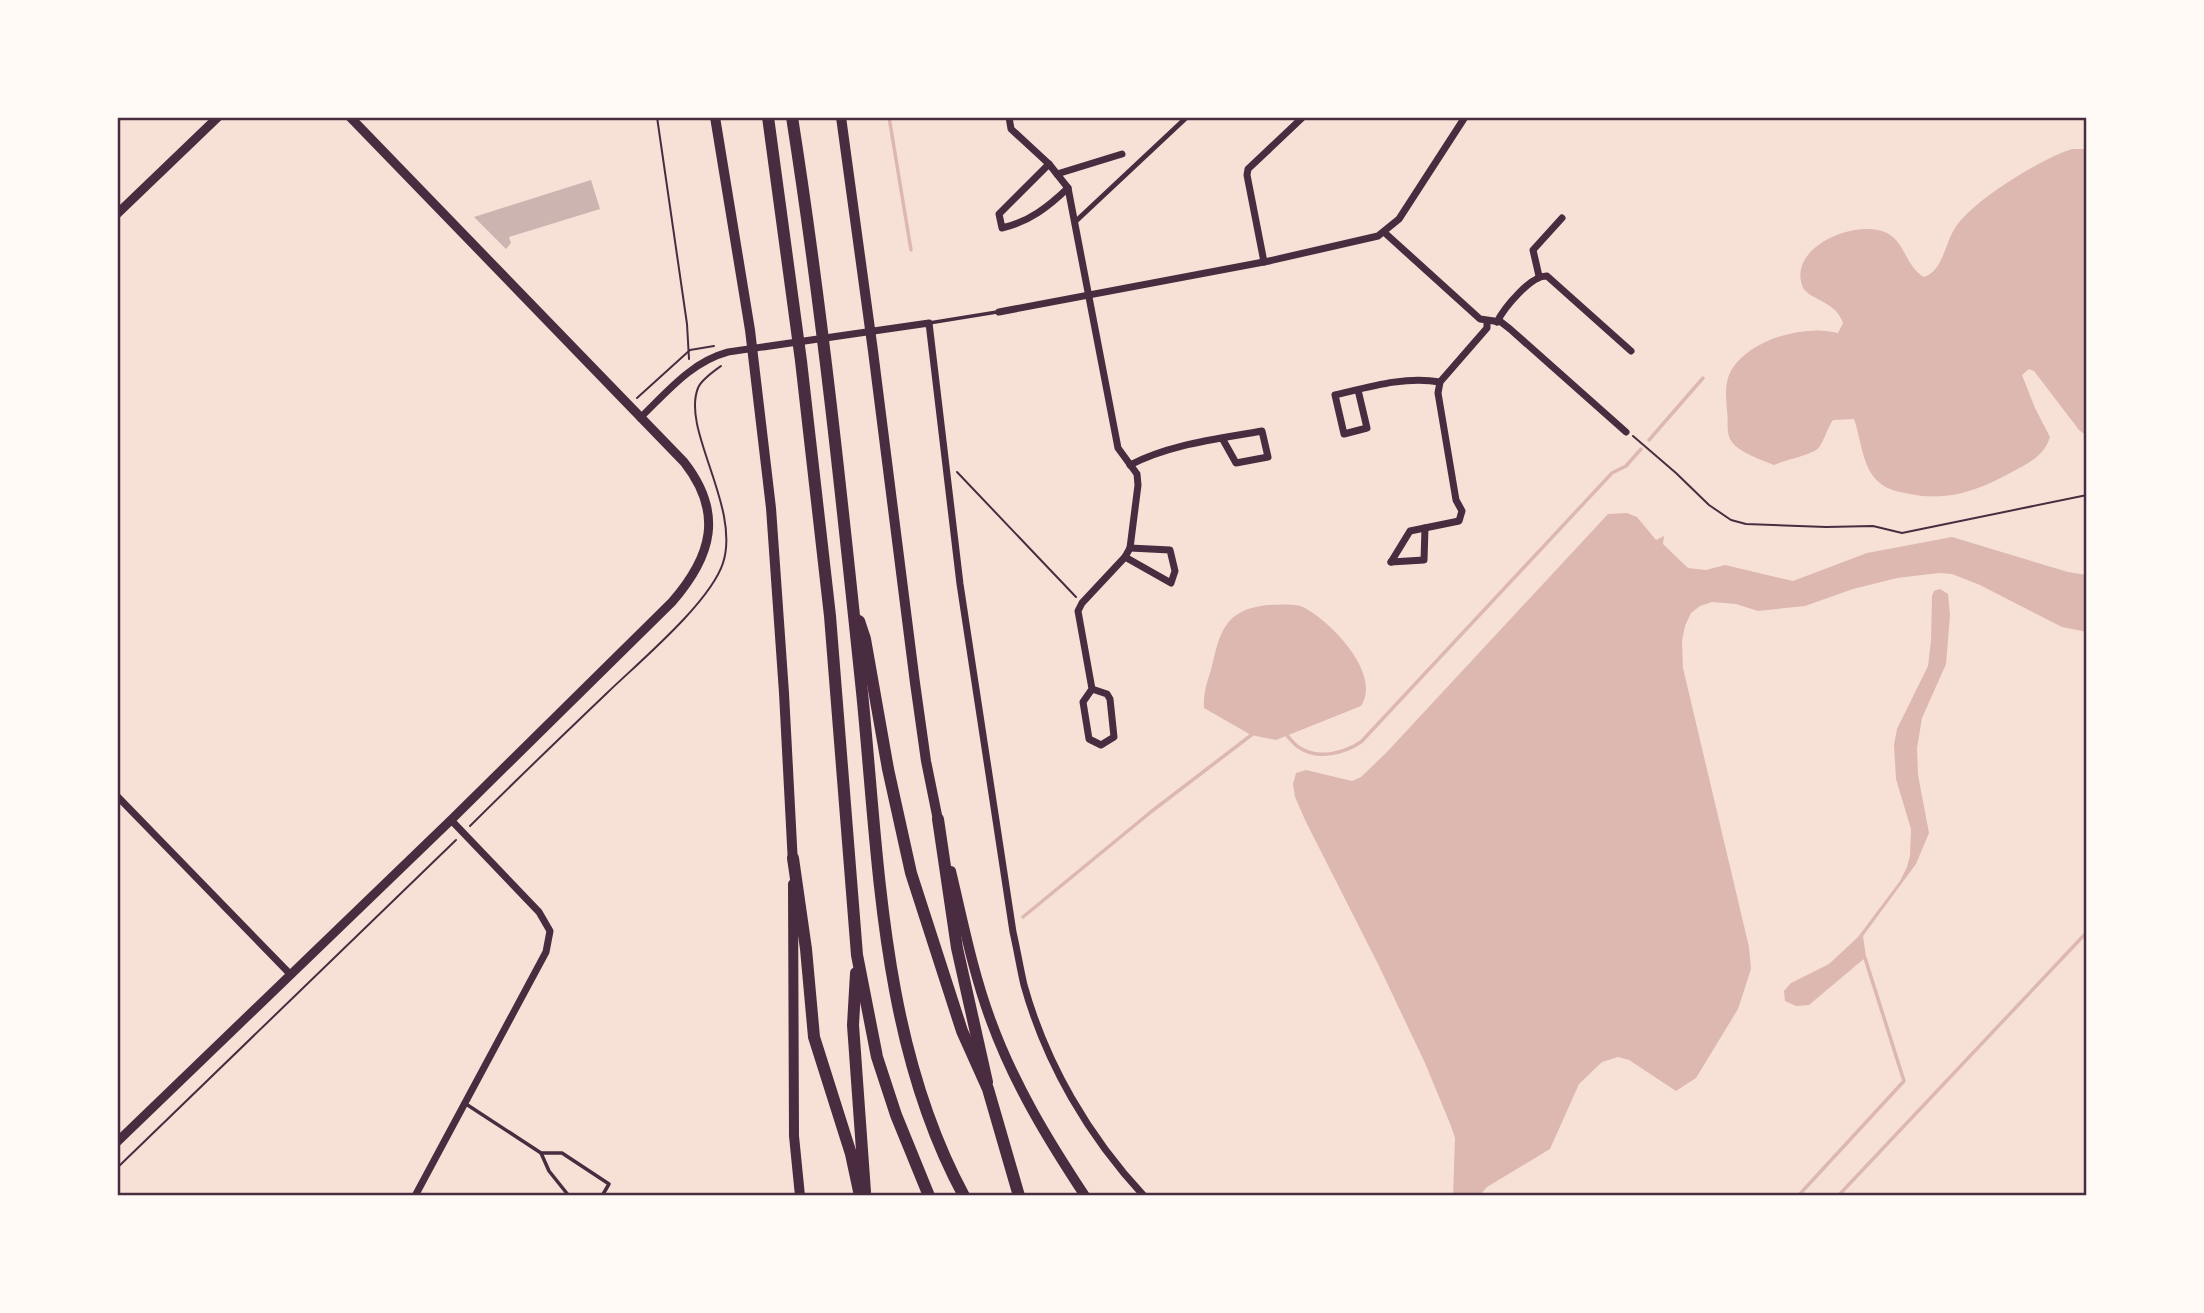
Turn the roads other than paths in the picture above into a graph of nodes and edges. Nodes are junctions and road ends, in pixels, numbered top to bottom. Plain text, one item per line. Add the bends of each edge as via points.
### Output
1 (218, 117) edge
2 (350, 117) edge
3 (715, 117) edge
4 (768, 117) edge
5 (792, 117) edge
6 (841, 117) edge
7 (1009, 117) edge
8 (1188, 117) edge
9 (1303, 117) edge
10 (1465, 117) edge
11 (1122, 154) dead end
12 (1049, 164) junction
13 (1057, 174) junction
14 (1069, 188) junction
15 (117, 214) edge
16 (1562, 218) dead end
17 (1075, 222) junction
18 (1385, 233) junction
19 (1264, 262) junction
20 (1539, 276) junction
21 (1089, 295) junction
22 (999, 312) joint
23 (1487, 321) junction
24 (1497, 322) junction
25 (929, 323) junction
26 (1631, 351) dead end
27 (1440, 382) junction
28 (1358, 390) junction
29 (640, 418) junction
30 (1626, 432) road end
31 (1223, 438) junction
32 (1130, 465) junction
33 (1425, 528) junction
34 (1130, 548) junction
35 (1125, 557) junction
36 (852, 598) junction
37 (1092, 689) junction
38 (117, 796) edge
39 (938, 819) junction
40 (451, 820) junction
41 (793, 858) junction
42 (857, 955) junction
43 (291, 975) junction
44 (988, 1090) junction
45 (465, 1103) junction
46 (117, 1142) edge
47 (541, 1153) junction
48 (415, 1196) edge
49 (569, 1196) edge
50 (602, 1196) edge
51 (800, 1196) edge
52 (862, 1196) edge
53 (929, 1196) edge
54 (964, 1196) edge
55 (1018, 1196) edge
56 (1085, 1196) edge
57 (1144, 1196) edge

1 - 15 street
2 - 29 street
3 - 41 highway via 750,330 772,521
4 - 42 highway via 830,616
5 - 36 highway
6 - 39 highway via 915,683
7 - 12 street via 1011,129
8 - 17 street
9 - 19 street via 1248,169
10 - 18 street via 1399,219
11 - 13 street
12 - 13 street
12 - 14 street via 999,214 1002,228 1020,224
13 - 14 street
14 - 17 street
16 - 20 street via 1533,250
17 - 21 street
18 - 19 street
18 - 23 street via 1480,320
19 - 21 street
20 - 24 street
20 - 26 street via 1549,277
21 - 22 street
21 - 32 street via 1118,448
22 - 25 lane
23 - 24 street
23 - 27 street
24 - 30 street via 1510,328
25 - 29 street via 712,356 692,368
25 - 57 street via 960,584 1024,986 1073,1102 1115,1164
27 - 28 street via 1395,382
27 - 33 street via 1456,500 1462,511 1459,521
28 - 28 street via 1367,428 1343,434 1335,395
29 - 40 street via 684,462 705,497 708,530 698,569 672,602
31 - 31 street via 1262,431 1268,457 1236,463
31 - 32 street via 1164,451
32 - 34 street via 1138,485
33 - 33 street via 1424,560 1391,562 1409,531
34 - 35 street
34 - 35 street via 1170,550 1175,571 1171,583
35 - 37 street via 1078,611
36 - 44 highway via 865,639 911,873 958,1020
36 - 54 highway via 897,1003 922,1094
37 - 37 street via 1110,699 1114,737 1101,745 1089,739 1083,702
38 - 43 street
39 - 44 highway via 957,948
39 - 56 highway via 991,1021 1031,1109
40 - 43 street
40 - 45 street via 539,912 550,931 546,952
41 - 51 highway via 794,1136
41 - 52 highway via 814,1037
42 - 52 highway via 853,1025 865,1175
42 - 53 highway via 877,1057
43 - 46 street
44 - 55 highway
45 - 47 lane
45 - 48 street
47 - 49 lane
47 - 50 lane via 562,1153 609,1184

